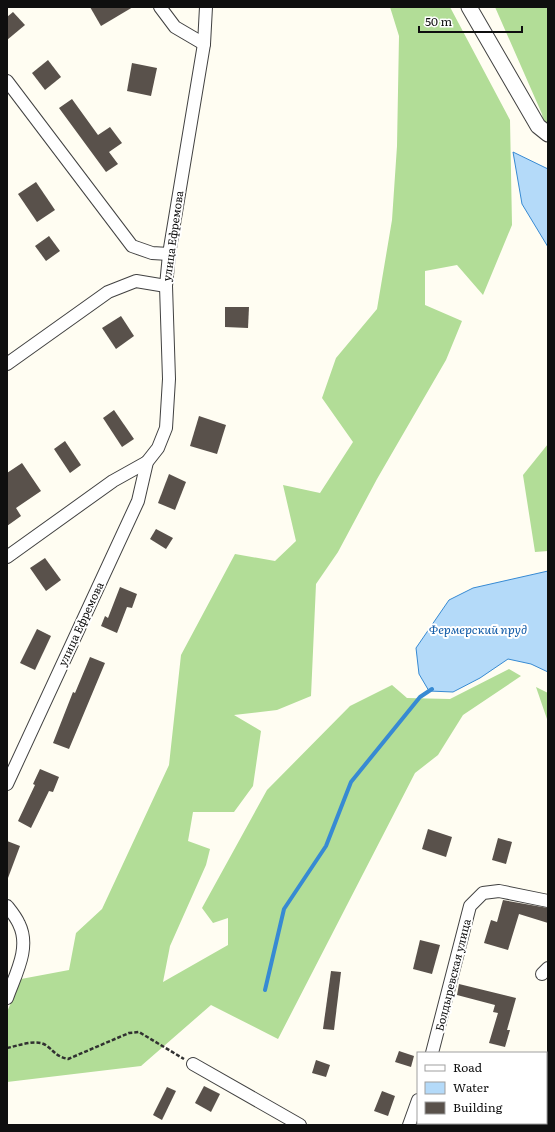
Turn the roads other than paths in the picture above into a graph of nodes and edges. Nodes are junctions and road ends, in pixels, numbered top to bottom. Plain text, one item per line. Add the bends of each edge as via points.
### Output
1 (160, 7) edge
2 (206, 7) edge
3 (469, 7) edge
4 (204, 44) junction
5 (7, 81) edge
6 (548, 134) edge
7 (168, 254) junction
8 (166, 286) junction
9 (7, 364) edge
10 (147, 462) junction
11 (7, 557) edge
12 (7, 784) edge
13 (548, 901) edge
14 (7, 906) edge
15 (7, 998) edge
16 (432, 1052) edge
17 (193, 1064) road end
18 (417, 1103) edge
19 (300, 1125) edge
20 (409, 1125) edge

1 - 4 street via 175,27
2 - 4 street, улица Ефремова
3 - 6 street via 538,126
4 - 7 street, улица Ефремова
5 - 7 street via 132,246 152,253
7 - 8 street, улица Ефремова
8 - 9 street via 136,281 108,292
8 - 10 street, улица Ефремова via 169,379 166,428 158,448
10 - 11 street, улица Ефремова via 113,481
10 - 12 street, улица Ефремова via 138,501
13 - 16 street, Болдыревская улица via 499,892 483,893 470,906
14 - 15 street via 20,924 24,940 22,958
17 - 19 street
18 - 20 street

